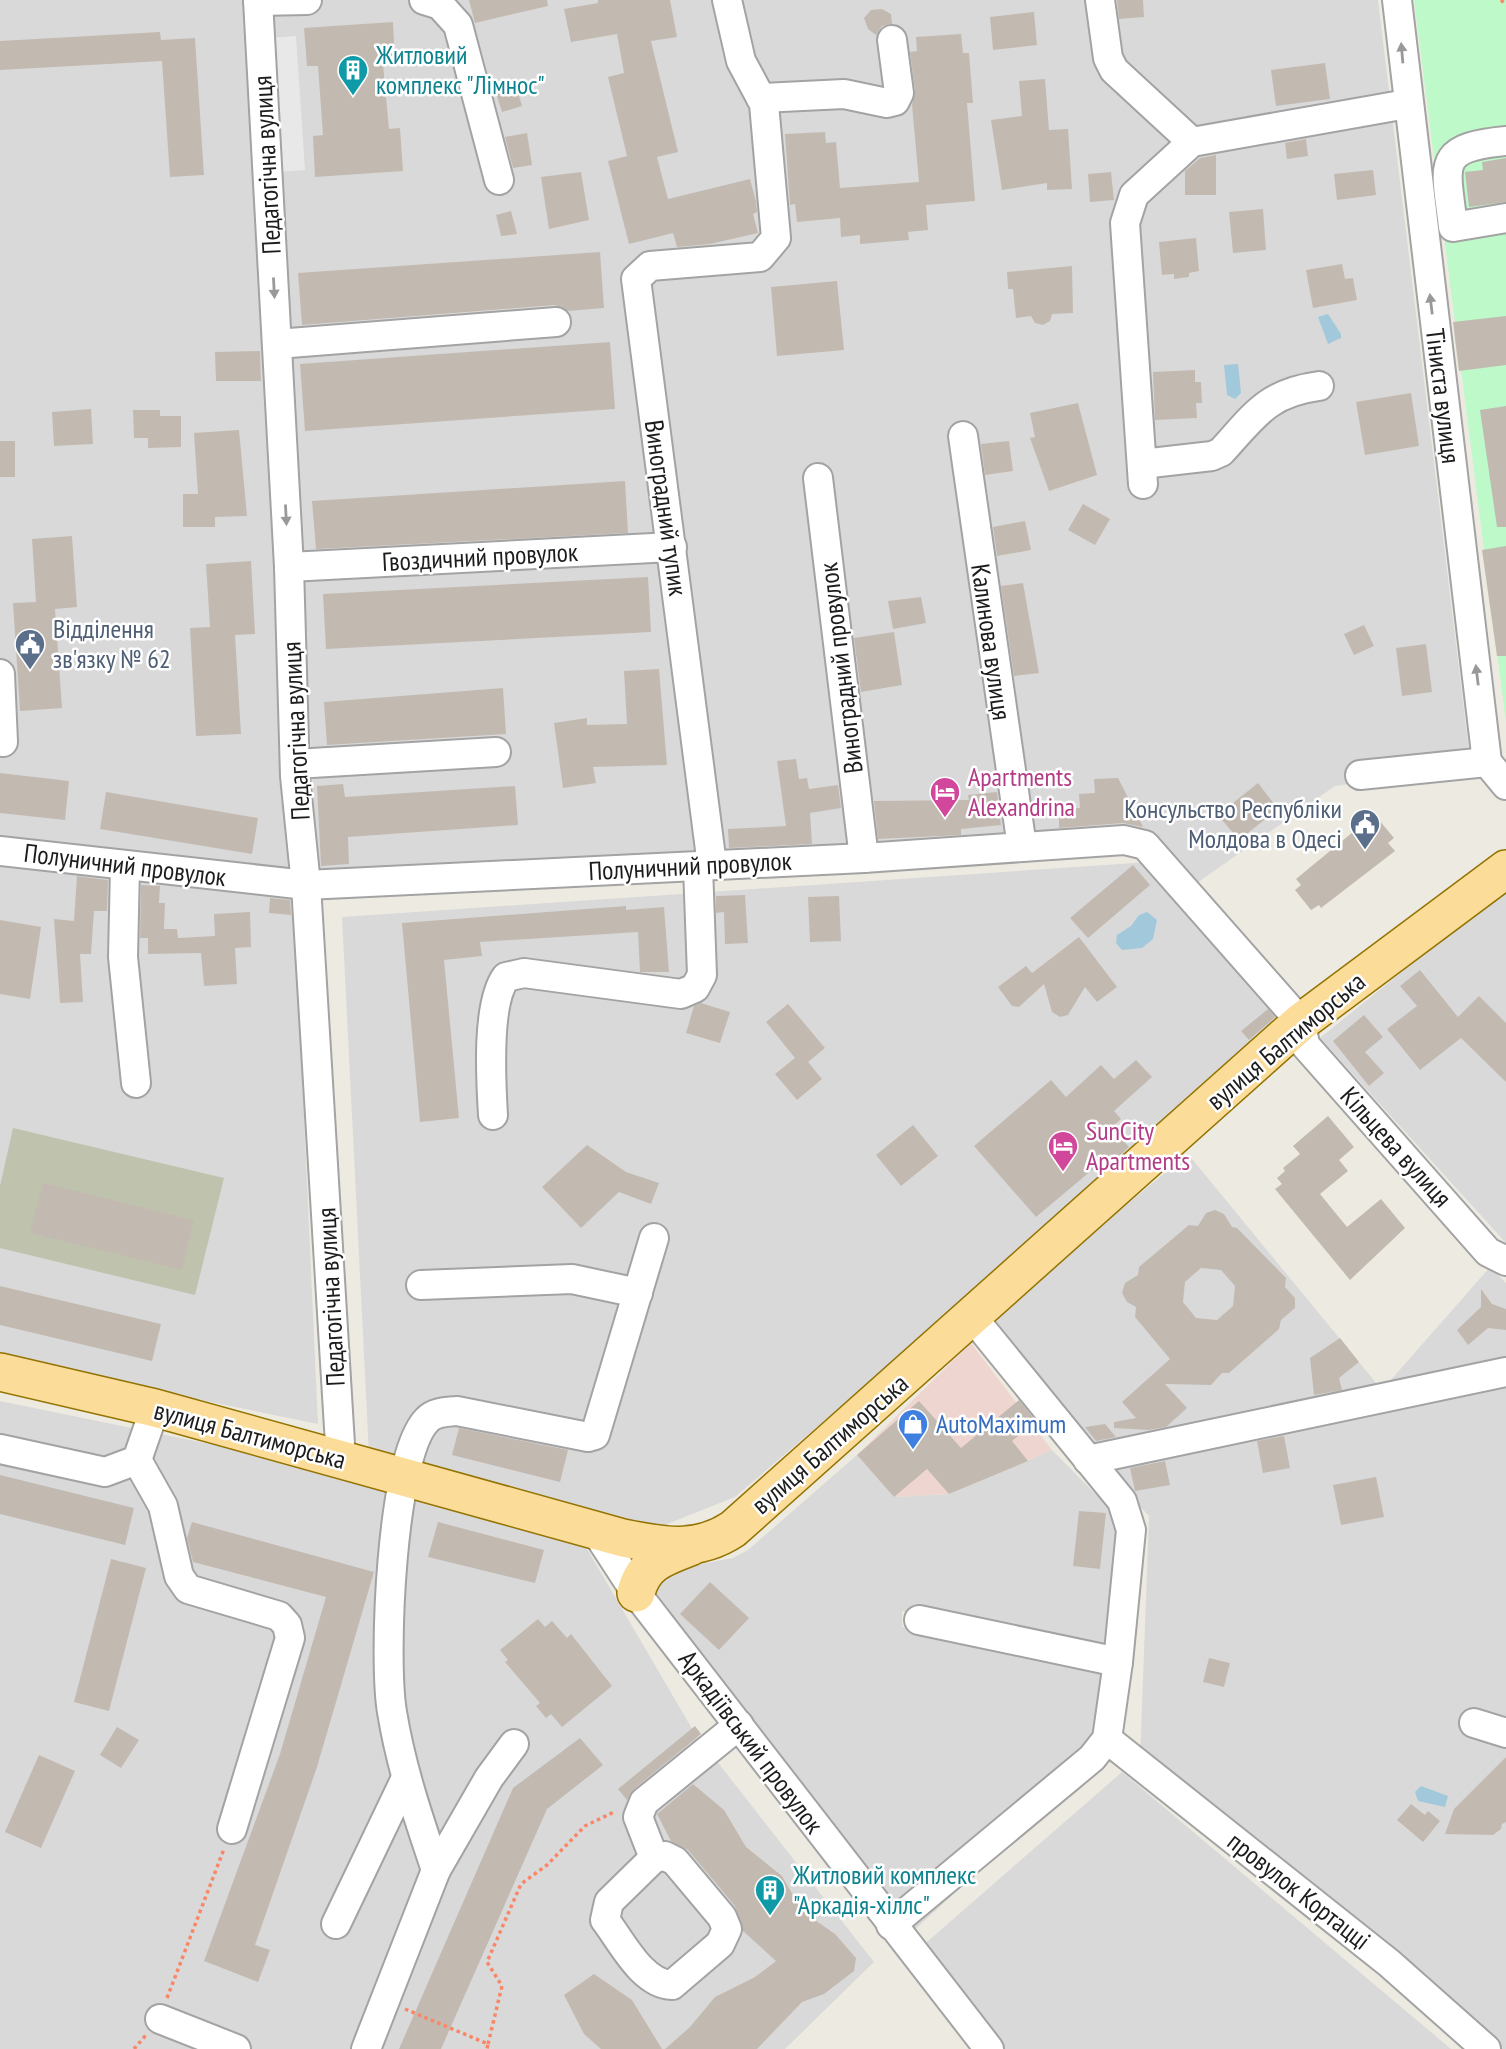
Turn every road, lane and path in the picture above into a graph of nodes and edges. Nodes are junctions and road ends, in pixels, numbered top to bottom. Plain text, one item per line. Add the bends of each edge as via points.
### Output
1 (307, 0) edge
2 (424, 0) edge
3 (727, 0) edge
4 (1100, 0) edge
5 (1397, 0) edge
6 (1501, 0) edge
7 (258, 1) edge
8 (1506, 5) edge
9 (892, 40) dead end
10 (761, 98) junction
11 (1407, 104) junction
12 (1506, 141) edge
13 (1192, 142) junction
14 (499, 180) dead end
15 (1506, 219) edge
16 (556, 322) dead end
17 (277, 344) junction
18 (1319, 386) dead end
19 (963, 436) dead end
20 (818, 478) dead end
21 (672, 547) junction
22 (289, 567) junction
23 (0, 674) edge
24 (1495, 722) edge
25 (3, 742) dead end
26 (496, 752) dead end
27 (1487, 762) junction
28 (295, 764) junction
29 (1360, 775) dead end
30 (1506, 785) edge
31 (1023, 846) junction
32 (0, 850) edge
33 (864, 858) junction
34 (705, 866) junction
35 (125, 867) junction
36 (1506, 869) edge
37 (306, 885) junction
38 (1301, 1022) junction
39 (136, 1083) dead end
40 (493, 1115) dead end
41 (654, 1238) dead end
42 (1506, 1261) edge
43 (421, 1284) dead end
44 (638, 1293) junction
45 (973, 1318) junction
46 (0, 1372) edge
47 (1506, 1372) edge
48 (155, 1408) junction
49 (0, 1449) edge
50 (137, 1460) junction
51 (1088, 1460) junction
52 (341, 1461) junction
53 (403, 1475) junction
54 (595, 1530) junction
55 (692, 1546) junction
56 (636, 1593) junction
57 (919, 1620) dead end
58 (1118, 1662) junction
59 (1474, 1723) dead end
60 (739, 1725) junction
61 (1506, 1733) edge
62 (1107, 1739) junction
63 (514, 1744) dead end
64 (405, 1780) junction
65 (626, 1807) dead end
66 (232, 1829) joint
67 (654, 1858) junction
68 (436, 1870) junction
69 (336, 1924) dead end
70 (891, 1925) junction
71 (386, 2000) junction
72 (160, 2019) junction
73 (487, 2047) edge
74 (134, 2049) edge
75 (236, 2049) edge
76 (366, 2049) edge
77 (989, 2049) edge
78 (1486, 2049) edge

1 - 7 street
2 - 14 street via 440,5 457,25
3 - 10 street via 741,61
4 - 13 street via 1108,58 1114,70
11 -> 5 street, Тіниста вулиця
6 - 8 path
7 -> 17 street, Педагогічна вулиця
9 - 10 street via 899,93 895,101 844,94
10 - 21 street, Виноградний тупик via 776,238 760,257 650,266 636,279
11 - 13 street
24 -> 11 street, Тіниста вулиця
12 - 15 street via 1469,145 1452,158 1448,168 1453,227
13 - 18 street via 1134,195 1125,223 1143,474 1221,452 1266,404 1295,390
16 - 17 street
17 -> 22 street, Педагогічна вулиця
19 - 31 street, Калинова вулиця
20 - 33 street, Виноградний провулок
21 - 22 street, Гвоздичний провулок
21 - 34 street, Виноградний тупик
22 - 28 street, Педагогічна вулиця
23 - 25 street
24 - 27 street, Тіниста вулиця
26 - 28 street
27 - 29 street
27 - 30 street
28 - 37 street, Педагогічна вулиця
31 - 33 street, Полуничний провулок
31 - 38 street, Полуничний провулок via 1124,840 1145,845
32 - 35 street, Полуничний провулок
33 - 34 street, Полуничний провулок
34 - 37 street, Полуничний провулок
34 - 40 street, Виноградний тупик via 702,975 695,988 681,994 524,973 506,977 490,1045
35 - 37 street, Полуничний провулок
35 - 39 street via 123,957
36 - 38 main road, вулиця Балтиморська
37 - 52 street, Педагогічна вулиця
38 - 42 street, Кільцева вулиця via 1305,1045 1488,1252
38 - 45 main road, вулиця Балтиморська
41 - 44 street
43 - 44 street via 572,1279
44 - 53 street via 595,1435 457,1412 439,1413 421,1426
45 - 51 street
45 - 55 main road, вулиця Балтиморська via 733,1529 719,1539
46 - 48 main road, вулиця Балтиморська
47 - 51 street
48 - 50 street
48 - 52 main road, вулиця Балтиморська
49 - 50 street via 105,1472
50 - 66 street via 163,1506 179,1576 188,1589 279,1616 287,1625 290,1638
51 - 58 street via 1122,1501 1131,1530
52 - 53 main road, вулиця Балтиморська
53 - 54 main road, вулиця Балтиморська
53 - 64 street via 387,1625 391,1709
54 - 55 main road, вулиця Балтиморська via 649,1543
54 - 56 street, Аркадіївський провулок
55 - 56 main road via 651,1564
56 - 60 street, Аркадіївський провулок
57 - 58 street
58 - 62 street
59 - 61 street
60 - 67 street via 644,1802 638,1817
60 - 70 street, Аркадіївський провулок
62 - 70 street via 1092,1758
62 - 78 street, провулок Кортацці via 1390,1963
63 - 68 street
64 - 68 street
64 - 69 street
65 - 73 path via 585,1826 521,1884 487,1962 502,1986
66 - 72 path
67 - 67 street via 609,1902 605,1920 649,1978 672,1985 720,1944 727,1928 675,1861 665,1856
68 - 71 street
70 - 77 street, Аркадіївський провулок
71 - 73 path
71 - 76 street
72 - 74 path
72 - 75 street

